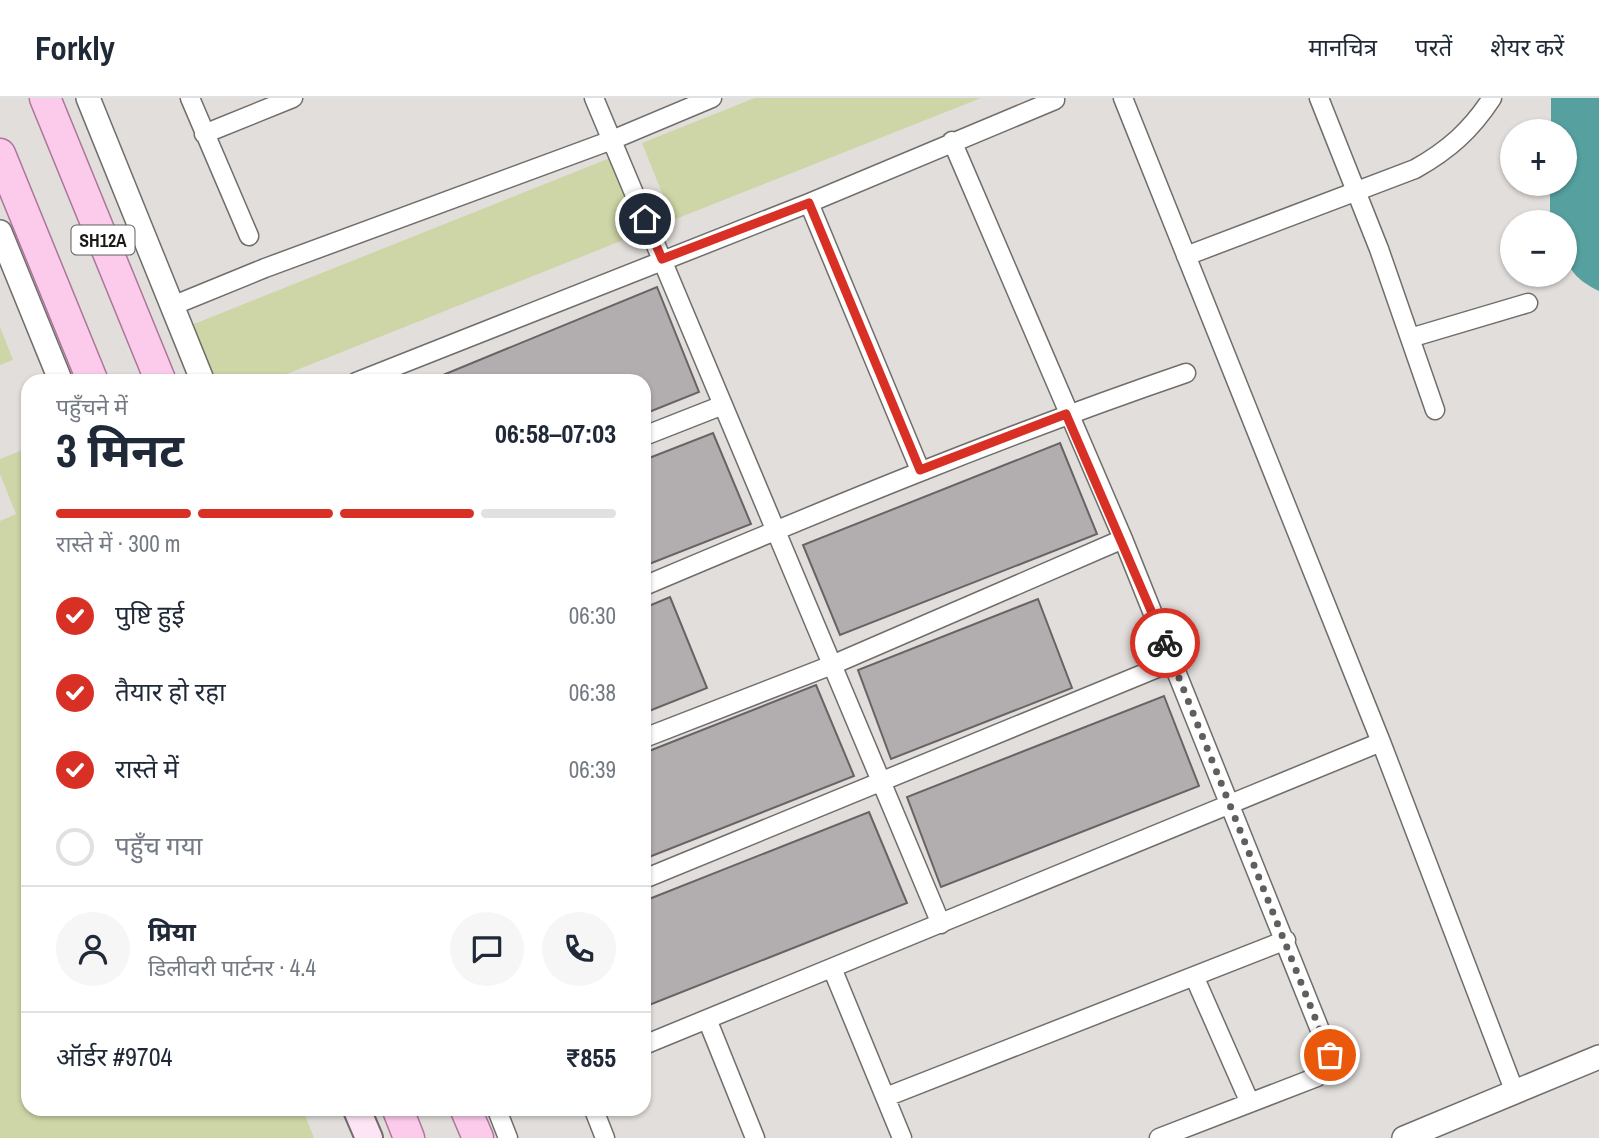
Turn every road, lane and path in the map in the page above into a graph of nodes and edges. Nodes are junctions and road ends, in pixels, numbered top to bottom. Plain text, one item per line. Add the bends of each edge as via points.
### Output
1 (45, 98) edge
2 (88, 98) edge
3 (190, 98) edge
4 (293, 98) edge
5 (594, 98) edge
6 (712, 98) edge
7 (1123, 98) edge
8 (1319, 98) edge
9 (1492, 98) edge
10 (1055, 100) dead end
11 (204, 134) junction
12 (612, 140) junction
13 (953, 141) junction
14 (0, 154) edge
15 (1357, 191) junction
16 (809, 203) junction
17 (0, 232) edge
18 (249, 236) dead end
19 (1186, 256) junction
20 (662, 259) junction
21 (1528, 303) dead end
22 (173, 306) junction
23 (1410, 338) junction
24 (1186, 373) dead end
25 (58, 374) edge
26 (90, 374) edge
27 (159, 374) edge
28 (200, 374) edge
29 (376, 374) edge
30 (723, 405) junction
31 (1435, 410) dead end
32 (1066, 414) junction
33 (651, 433) edge
34 (920, 470) junction
35 (776, 530) junction
36 (1123, 539) junction
37 (651, 583) edge
38 (1172, 662) junction
39 (832, 665) junction
40 (651, 735) edge
41 (1381, 742) junction
42 (882, 782) junction
43 (1229, 806) junction
44 (651, 876) edge
45 (942, 923) junction
46 (1286, 940) junction
47 (832, 968) junction
48 (1194, 976) junction
49 (707, 1019) junction
50 (651, 1042) edge
51 (1599, 1056) edge
52 (1514, 1090) junction
53 (886, 1097) junction
54 (1250, 1103) junction
55 (360, 1116) edge
56 (400, 1116) edge
57 (469, 1116) edge
58 (499, 1116) edge
59 (596, 1116) edge
60 (369, 1138) edge
61 (409, 1138) edge
62 (478, 1138) edge
63 (508, 1138) edge
64 (605, 1138) edge
65 (755, 1138) edge
66 (902, 1138) edge
67 (1159, 1138) edge
68 (1404, 1138) edge

1 - 27 main road, SH12A
2 - 22 street
3 - 11 street
4 - 11 street
5 - 12 street
6 - 12 street
7 - 19 street
8 - 15 street
9 - 15 street via 1471,130 1443,153
10 - 13 street
11 - 18 street
12 - 20 street
12 - 22 street
13 - 16 street
13 - 32 street
14 - 26 main road, SH12A
15 - 19 street
15 - 23 street
16 - 20 street
16 - 34 street
17 - 25 street
19 - 41 street
20 - 29 street
20 - 30 street
21 - 23 street
22 - 28 street
23 - 31 street
24 - 32 street
30 - 33 street
30 - 35 street
32 - 34 street
32 - 36 street
34 - 35 street
35 - 37 street
35 - 39 street
36 - 38 street
36 - 39 street
38 - 42 street
38 - 43 street
39 - 40 street
39 - 42 street
41 - 43 street
41 - 52 street
42 - 44 street
42 - 45 street
43 - 45 street
43 - 46 street
45 - 47 street
46 - 48 street
46 - 54 street via 1330,1055 1328,1069
47 - 49 street
47 - 53 street
48 - 53 street
48 - 54 street
49 - 50 street
49 - 65 street
51 - 52 street
52 - 68 street
53 - 66 street
54 - 67 street
55 - 60 main road
56 - 61 main road
57 - 62 main road
58 - 63 street
59 - 64 street

